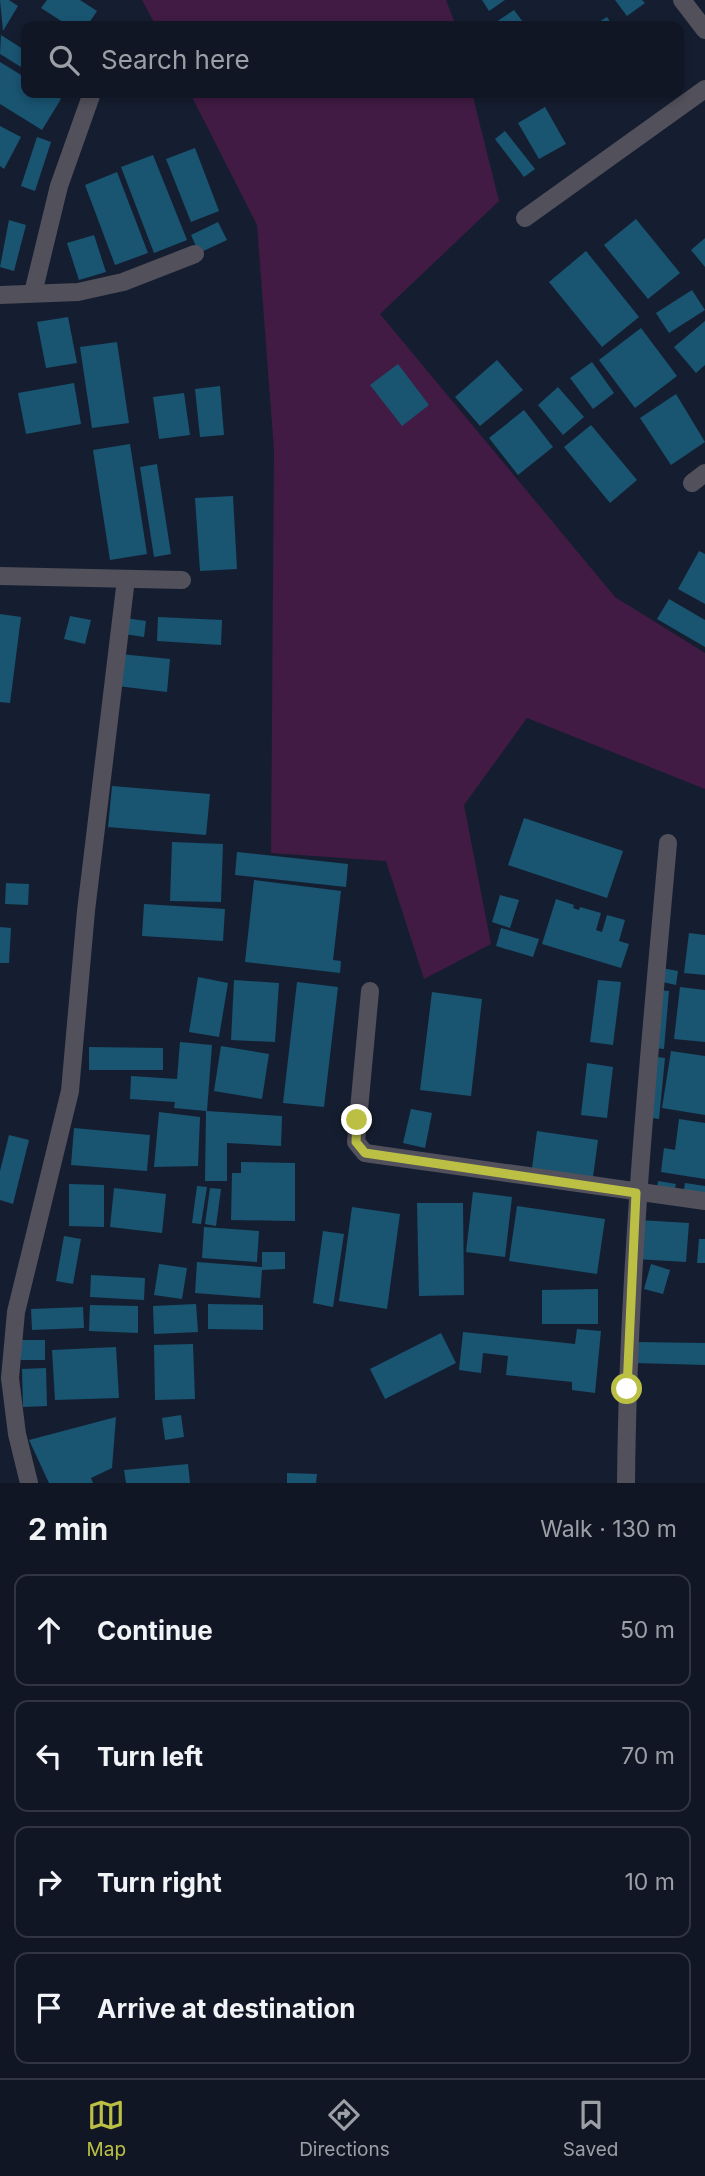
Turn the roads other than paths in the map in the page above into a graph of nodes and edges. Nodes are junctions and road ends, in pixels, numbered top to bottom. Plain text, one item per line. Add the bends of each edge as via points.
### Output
1 (682, 0) edge
2 (705, 30) edge
3 (705, 89) edge
4 (90, 98) edge
5 (525, 218) dead end
6 (195, 254) dead end
7 (33, 293) junction
8 (0, 295) edge
9 (0, 576) edge
10 (126, 579) junction
11 (182, 580) dead end
12 (668, 843) dead end
13 (370, 991) dead end
14 (636, 1193) junction
15 (705, 1201) edge
16 (29, 1483) edge
17 (626, 1483) edge

1 - 2 street
3 - 5 street
4 - 7 street via 59,186
6 - 7 street via 123,282 78,292
7 - 8 street
9 - 10 street
10 - 11 street
10 - 16 street via 86,911 70,1091 16,1312 9,1378 16,1434
12 - 14 street
13 - 14 street via 356,1142 365,1153
14 - 15 street
14 - 17 street

